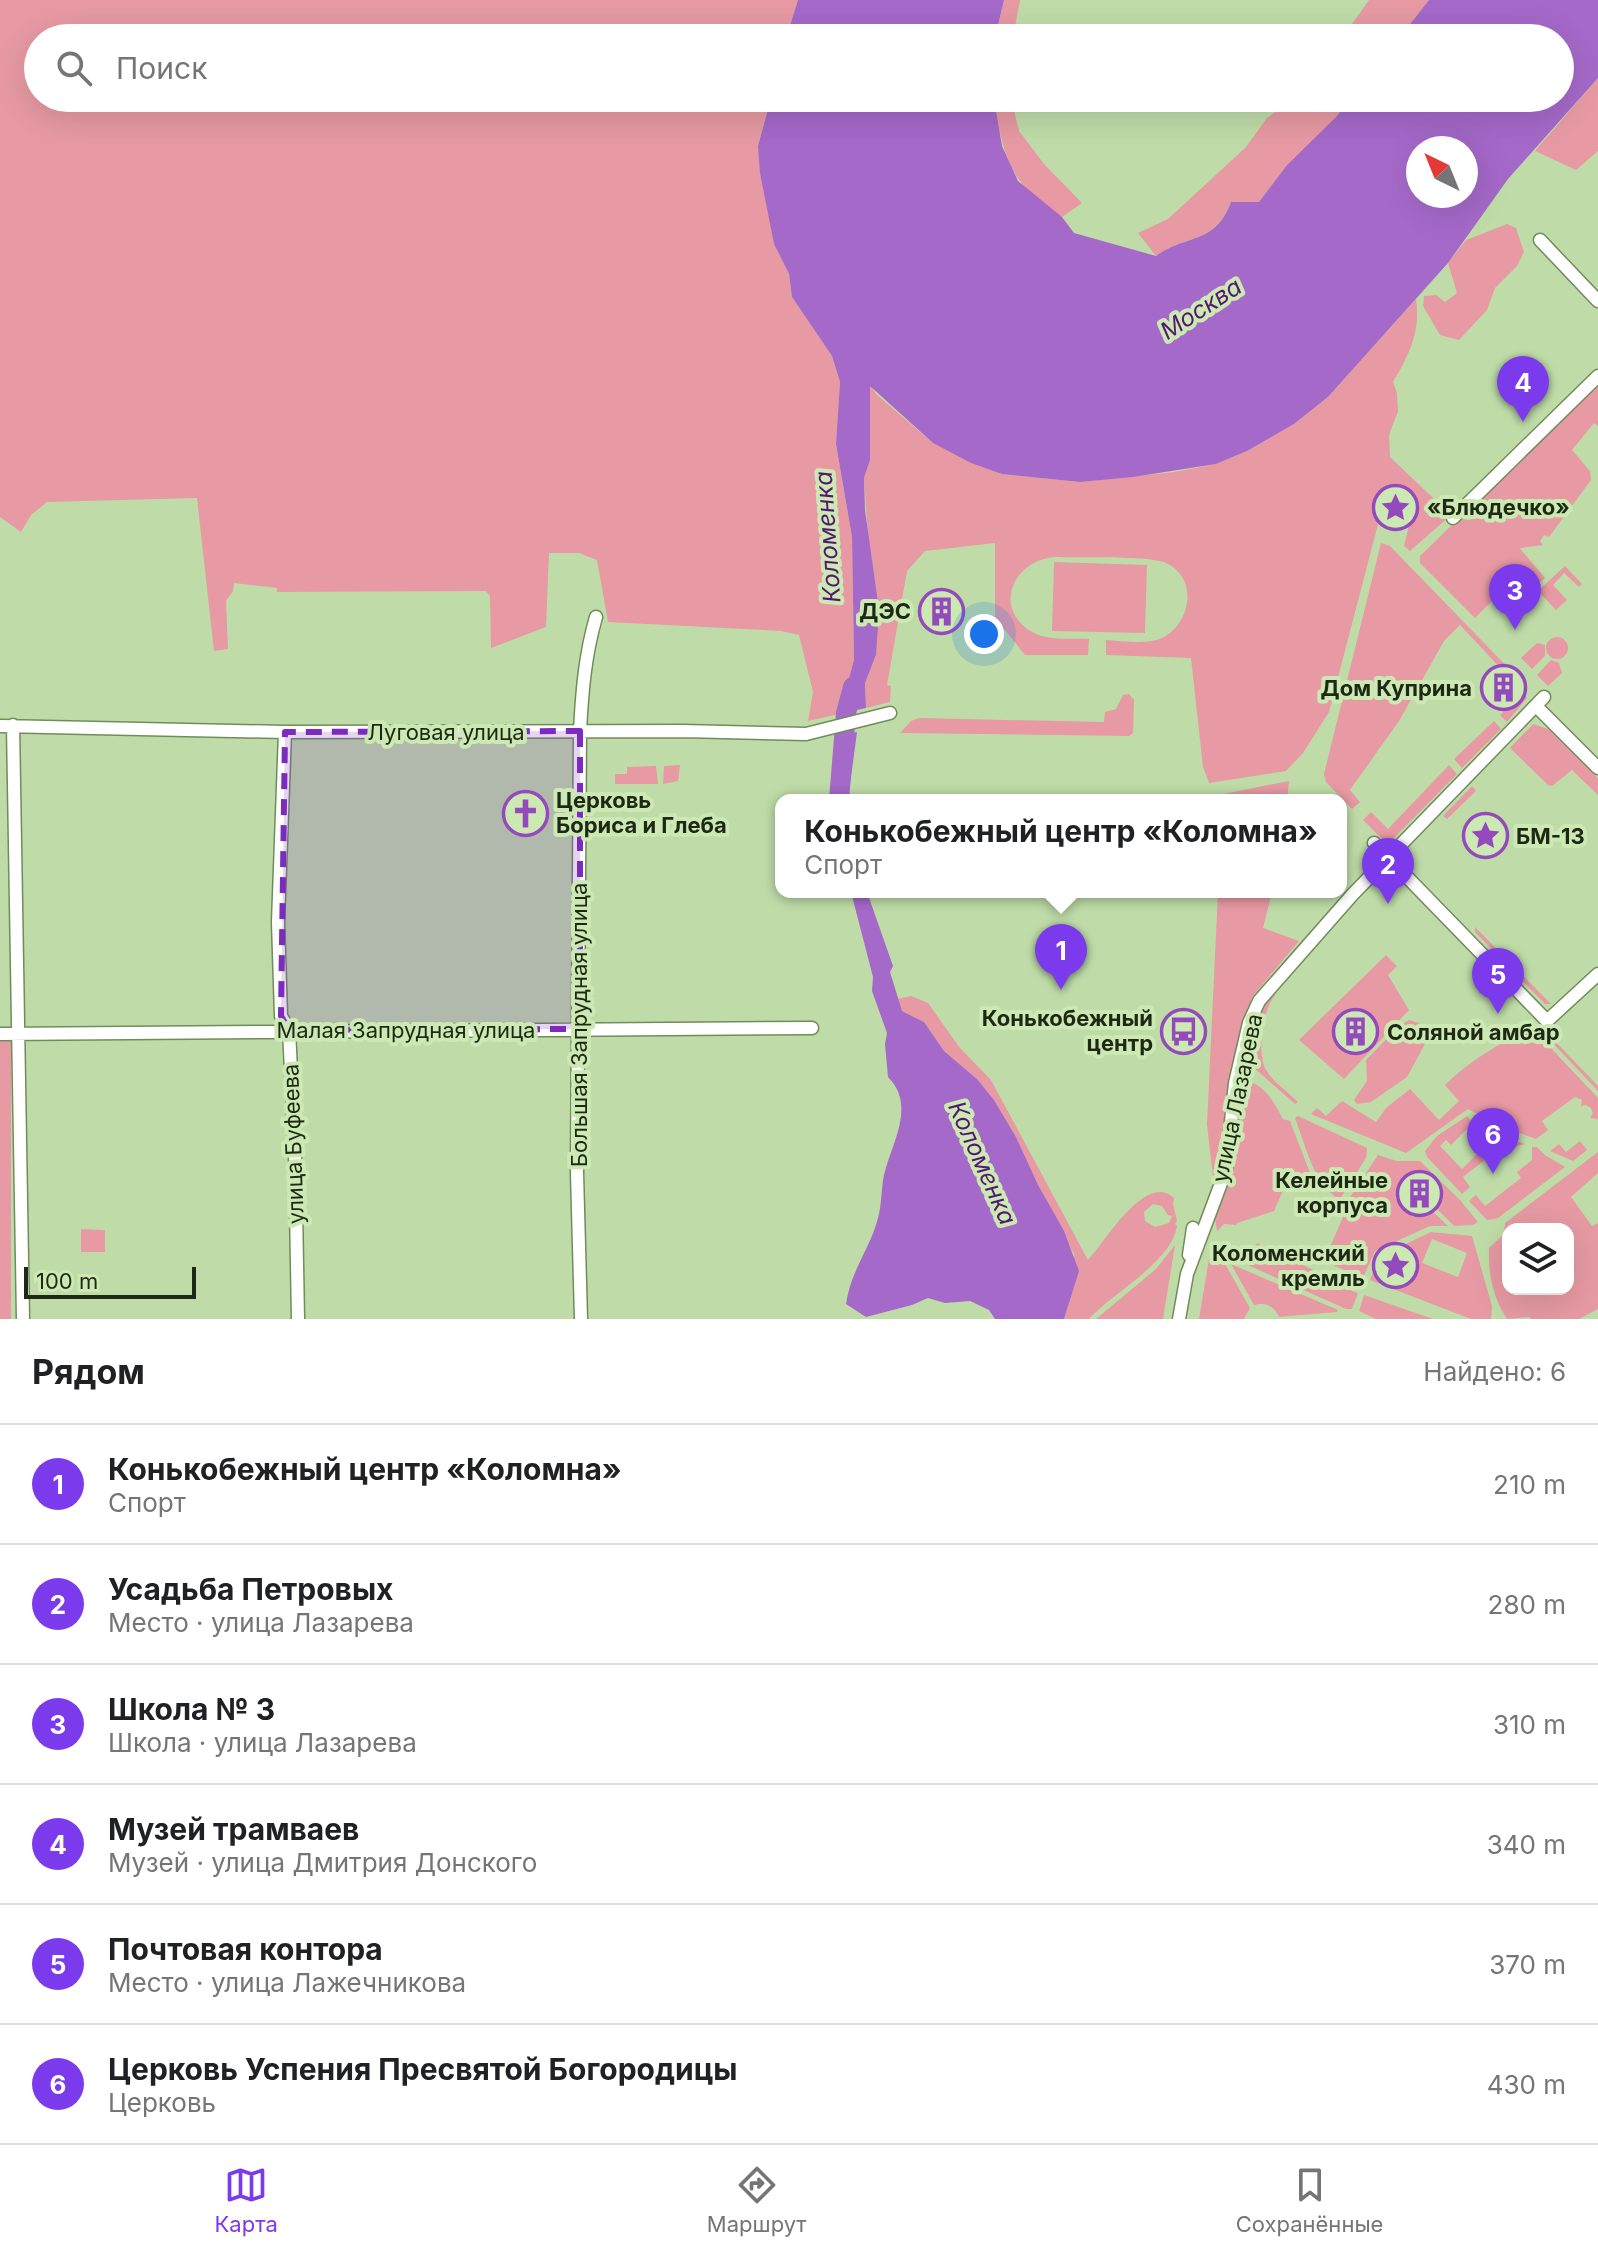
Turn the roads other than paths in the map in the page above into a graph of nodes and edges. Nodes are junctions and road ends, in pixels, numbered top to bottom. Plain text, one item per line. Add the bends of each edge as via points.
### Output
1 (1540, 240) dead end
2 (1598, 301) edge
3 (1598, 376) edge
4 (1453, 518) dead end
5 (596, 617) dead end
6 (890, 713) dead end
7 (6, 726) edge
8 (580, 731) junction
9 (285, 732) junction
10 (1598, 768) edge
11 (1374, 843) dead end
12 (1389, 857) junction
13 (1598, 974) edge
14 (812, 1028) dead end
15 (580, 1029) junction
16 (289, 1030) junction
17 (0, 1034) edge
18 (19, 1034) junction
19 (1193, 1228) dead end
20 (1187, 1274) junction
21 (23, 1319) edge
22 (298, 1319) edge
23 (581, 1319) edge
24 (1179, 1319) edge

1 - 2 street
3 - 4 street
5 - 8 street, Большая Запрудная улица via 587,647
6 - 8 street, Луговая улица via 806,734
7 - 9 street, Луговая улица
7 - 18 street
8 - 9 street, Луговая улица
8 - 15 street, Большая Запрудная улица
9 - 16 street, улица Буфеева via 278,922 281,1016
10 - 12 street, улица Лазарева via 1540,702
11 - 12 street
12 - 13 street via 1547,1021
12 - 20 street, улица Лазарева via 1255,1008 1235,1083 1226,1170
14 - 15 street, Малая Запрудная улица
15 - 16 street, Малая Запрудная улица
15 - 23 street, Большая Запрудная улица
16 - 18 street, Малая Запрудная улица
16 - 22 street, улица Буфеева
17 - 18 street, Малая Запрудная улица
18 - 21 street
19 - 20 street
20 - 24 street, улица Лазарева

